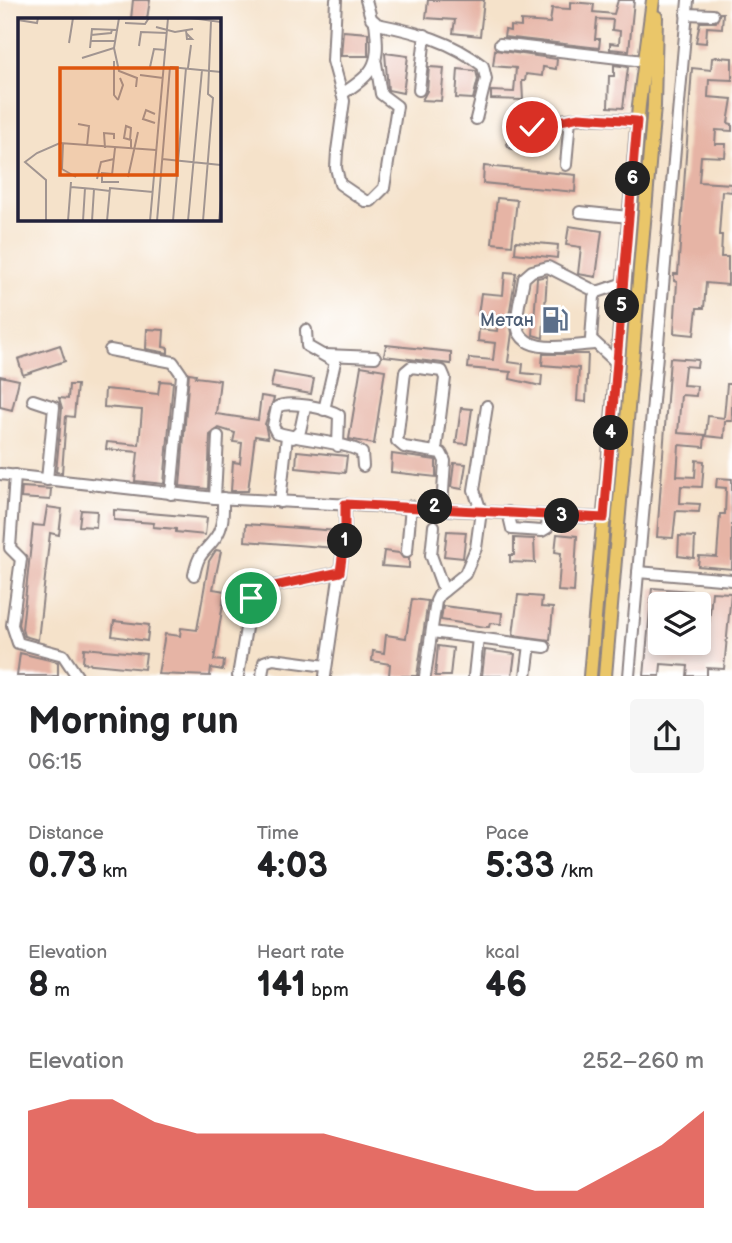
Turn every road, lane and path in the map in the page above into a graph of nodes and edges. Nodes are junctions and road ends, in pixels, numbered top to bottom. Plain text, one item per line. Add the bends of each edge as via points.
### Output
1 (336, 0) edge
2 (366, 0) edge
3 (654, 0) edge
4 (688, 0) edge
5 (686, 14) junction
6 (713, 15) dead end
7 (375, 22) junction
8 (425, 35) junction
9 (500, 44) dead end
10 (644, 61) junction
11 (376, 63) junction
12 (419, 90) dead end
13 (342, 94) junction
14 (476, 119) dead end
15 (570, 119) junction
16 (637, 121) junction
17 (513, 143) dead end
18 (566, 165) dead end
19 (580, 212) dead end
20 (629, 217) junction
21 (624, 283) junction
22 (597, 292) junction
23 (306, 330) dead end
24 (594, 344) junction
25 (110, 350) dead end
26 (324, 355) junction
27 (375, 357) dead end
28 (617, 363) junction
29 (33, 400) dead end
30 (487, 406) dead end
31 (305, 408) junction
32 (324, 410) junction
33 (218, 436) dead end
34 (290, 437) junction
35 (338, 446) junction
36 (436, 450) junction
37 (363, 466) dead end
38 (0, 474) edge
39 (15, 475) junction
40 (47, 480) junction
41 (171, 494) junction
42 (219, 498) junction
43 (280, 502) junction
44 (345, 504) junction
45 (411, 506) junction
46 (442, 507) junction
47 (481, 511) junction
48 (508, 512) junction
49 (548, 515) junction
50 (604, 518) junction
51 (434, 526) dead end
52 (407, 551) dead end
53 (340, 572) junction
54 (638, 572) junction
55 (194, 575) dead end
56 (732, 580) edge
57 (444, 591) junction
58 (595, 620) junction
59 (610, 621) junction
60 (0, 622) edge
61 (12, 625) junction
62 (432, 632) junction
63 (478, 638) junction
64 (530, 645) junction
65 (545, 647) dead end
66 (326, 671) edge
67 (77, 676) edge
68 (238, 676) edge
69 (262, 676) edge
70 (425, 676) edge
71 (474, 676) edge
72 (526, 676) edge
73 (590, 676) edge
74 (605, 676) edge
75 (629, 676) edge

1 - 13 street via 333,61
2 - 7 street
3 - 10 main road
3 - 59 main road via 654,106
4 - 5 street
5 - 6 street
5 - 54 street
7 - 8 street
7 - 11 street
8 - 12 street
8 - 14 street via 464,51 484,66
9 - 10 street
10 - 16 main road
11 - 13 street via 370,74
11 - 13 street via 381,94 397,106 384,188 371,201 340,184 336,168
15 - 16 street
15 - 17 street via 532,127
15 - 18 street
16 - 20 main road
19 - 20 street
20 - 21 main road
21 - 22 street
21 - 28 main road
22 - 24 street
22 - 24 street via 541,268 524,278 517,323 520,335 534,345
23 - 26 street via 307,346
24 - 28 street
25 - 41 street via 173,362 182,375
26 - 27 street
26 - 32 street via 333,359 335,366
28 - 50 main road
29 - 40 street via 54,407
30 - 47 street via 474,491
31 - 32 street
31 - 34 street via 300,431
31 - 34 street via 277,407 276,432
32 - 35 street via 339,415
33 - 42 street
34 - 35 street
34 - 43 street
35 - 37 street via 357,448
36 - 36 street via 404,447 397,441 405,372 411,367 442,371 445,378
36 - 46 street via 445,461
38 - 39 street
39 - 40 street
39 - 61 street via 10,548 21,559
40 - 41 street
41 - 42 street
42 - 43 street
42 - 55 street via 222,523 216,537 199,554
43 - 44 street
44 - 45 street
44 - 53 street
45 - 46 street
45 - 52 street
46 - 47 street
47 - 48 street
47 - 57 street via 471,565
48 - 49 street
48 - 49 street via 512,529 542,531 547,528
49 - 50 street
50 - 58 main road
51 - 57 street via 431,555
53 - 66 street
53 - 68 street via 256,590
54 - 56 street
54 - 75 street
57 - 62 street via 436,601
58 - 59 main road
58 - 73 main road
59 - 74 main road
60 - 61 street
61 - 67 street via 18,643 56,651
62 - 63 street
62 - 70 street
63 - 64 street
63 - 71 street
64 - 65 street
64 - 72 street
66 - 69 street via 273,659 264,662

